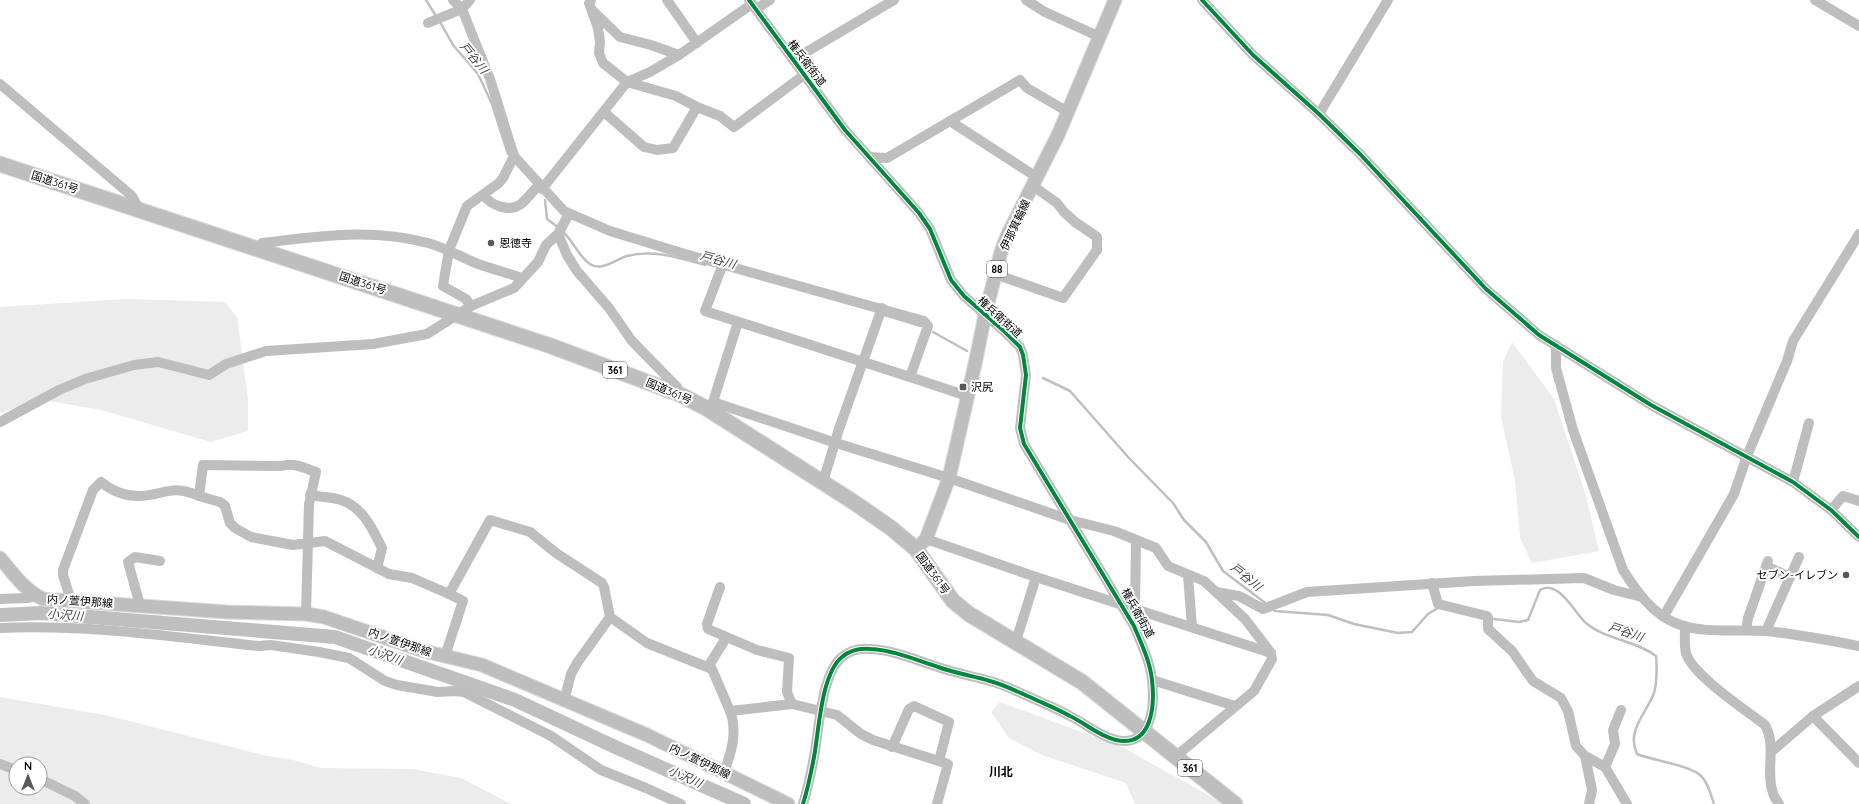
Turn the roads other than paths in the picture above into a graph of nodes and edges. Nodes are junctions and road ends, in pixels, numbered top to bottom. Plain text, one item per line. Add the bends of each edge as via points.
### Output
1 (453, 0) edge
2 (470, 0) edge
3 (667, 0) edge
4 (770, 0) edge
5 (894, 0) edge
6 (1026, 0) edge
7 (1115, 0) edge
8 (1202, 0) edge
9 (1388, 0) edge
10 (1820, 1) edge
11 (752, 4) edge
12 (591, 5) edge
13 (462, 9) junction
14 (436, 21) dead end
15 (1859, 26) edge
16 (1100, 37) junction
17 (697, 43) junction
18 (679, 55) junction
19 (793, 60) junction
20 (804, 75) junction
21 (627, 82) junction
22 (0, 84) edge
23 (697, 107) junction
24 (604, 112) junction
25 (1068, 112) junction
26 (1319, 114) junction
27 (950, 121) junction
28 (514, 156) junction
29 (870, 157) junction
30 (0, 164) edge
31 (1035, 182) junction
32 (541, 187) junction
33 (483, 195) junction
34 (139, 209) junction
35 (569, 214) junction
36 (560, 230) junction
37 (1859, 234) edge
38 (256, 248) junction
39 (449, 250) junction
40 (721, 267) junction
41 (996, 274) junction
42 (522, 278) junction
43 (471, 306) junction
44 (881, 312) junction
45 (458, 315) junction
46 (985, 315) junction
47 (738, 322) junction
48 (1556, 345) junction
49 (863, 362) junction
50 (910, 377) junction
51 (679, 394) junction
52 (967, 396) junction
53 (709, 405) junction
54 (0, 422) edge
55 (1809, 423) dead end
56 (836, 443) junction
57 (1747, 456) junction
58 (948, 478) junction
59 (823, 482) junction
60 (1793, 482) junction
61 (310, 495) junction
62 (198, 496) junction
63 (1859, 501) edge
64 (1831, 510) junction
65 (1070, 520) junction
66 (1859, 537) edge
67 (1136, 540) junction
68 (308, 543) junction
69 (921, 544) junction
70 (1799, 557) dead end
71 (0, 558) edge
72 (160, 561) dead end
73 (377, 568) junction
74 (1188, 575) junction
75 (1036, 577) junction
76 (1790, 577) junction
77 (1432, 583) junction
78 (720, 587) dead end
79 (1216, 592) junction
80 (449, 594) junction
81 (36, 596) junction
82 (1642, 597) junction
83 (0, 599) edge
84 (71, 601) junction
85 (1119, 604) junction
86 (140, 605) junction
87 (1135, 609) junction
88 (306, 614) junction
89 (1664, 616) junction
90 (610, 617) junction
91 (1685, 626) junction
92 (1192, 627) junction
93 (0, 628) edge
94 (1746, 630) junction
95 (1766, 632) junction
96 (726, 638) junction
97 (1016, 641) junction
98 (1859, 646) edge
99 (1271, 653) junction
100 (445, 656) junction
101 (708, 667) junction
102 (1152, 680) junction
103 (1859, 686) edge
104 (564, 701) junction
105 (792, 704) junction
106 (1235, 706) junction
107 (1622, 710) dead end
108 (730, 711) junction
109 (820, 712) junction
110 (1813, 716) junction
111 (1144, 733) junction
112 (892, 747) junction
113 (1771, 752) junction
114 (1585, 756) junction
115 (1175, 757) junction
116 (939, 762) junction
117 (1859, 763) edge
118 (1605, 767) junction
119 (724, 773) junction
120 (48, 783) edge
121 (85, 804) edge
122 (681, 804) edge
123 (788, 804) edge
124 (804, 804) edge
125 (937, 804) edge
126 (1235, 804) edge
127 (1589, 804) edge
128 (1627, 804) edge
129 (1780, 804) edge

1 - 13 street
2 - 13 street
3 - 17 street
4 - 11 street
5 - 19 street
6 - 16 street via 1045,12
7 - 16 main road, 伊那箕輪線 / 88
8 - 26 street via 1253,55
9 - 26 street
10 - 15 street
11 - 17 street
11 - 19 street, 権兵衛街道
12 - 18 street via 620,37
12 - 21 street via 598,28 599,53 603,63
13 - 14 street
13 - 28 street via 490,79
16 - 25 main road, 伊那箕輪線 / 88
17 - 18 street
18 - 21 street
19 - 20 street, 権兵衛街道
20 - 23 street via 734,127 720,116
20 - 29 street, 権兵衛街道 via 845,130
21 - 23 street via 676,96
21 - 24 street
22 - 34 street via 132,196
23 - 24 street via 673,148 657,150 644,147
24 - 32 street
25 - 27 street via 1027,88 1020,80
25 - 31 main road, 伊那箕輪線 / 88
26 - 48 street via 1360,154 1486,289 1539,335
27 - 29 street via 887,158
27 - 31 street
28 - 32 street
28 - 33 street via 504,178
29 - 46 street, 権兵衛街道 via 930,229 951,280
30 - 34 highway, 国道361号 / 361
31 - 41 main road, 伊那箕輪線 / 88 via 1007,236
31 - 41 street via 1075,222 1097,237 1097,250 1063,298
32 - 33 street via 515,207 499,207
32 - 35 street
33 - 39 street via 467,206
34 - 38 highway, 国道361号 / 361
35 - 36 street
35 - 40 street via 610,231
36 - 42 street via 546,245 538,262
36 - 51 street via 567,255 577,271 609,308 632,341 678,387
37 - 57 street via 1793,341
38 - 39 street via 262,243 334,234 378,235 407,239
38 - 45 highway, 国道361号 / 361
39 - 42 street via 477,263
39 - 43 street via 444,286 466,299
40 - 44 street
40 - 47 street via 705,311
41 - 46 main road, 伊那箕輪線 / 88
42 - 43 street via 514,288
43 - 45 street
44 - 49 street
44 - 50 street via 924,321 928,326
45 - 51 highway, 国道361号 / 361 via 551,346
45 - 54 street via 427,334 373,344 266,351 226,364 209,375 158,362 134,365 85,379 59,390
46 - 52 main road, 伊那箕輪線 / 88
46 - 65 street, 権兵衛街道 via 1020,347 1026,375 1020,428 1024,444
47 - 49 street
47 - 53 street
48 - 57 street via 1651,404
48 - 82 street via 1556,368 1573,430 1623,570
49 - 50 street
49 - 56 street
50 - 52 street
51 - 53 highway, 国道361号 / 361
52 - 58 main road, 伊那箕輪線 / 88
53 - 56 street
53 - 59 highway, 国道361号 / 361
55 - 60 street
56 - 58 street
56 - 59 street
57 - 60 street
57 - 89 street via 1734,494
58 - 65 street
58 - 69 main road, 伊那箕輪線 / 88
59 - 69 highway, 国道361号 / 361 via 891,528
60 - 64 street
61 - 62 street via 316,472 288,464 203,465
61 - 68 street
61 - 73 street via 349,503 367,519 382,548
62 - 68 street via 220,502 225,506 230,523 251,537 285,544
62 - 84 street via 190,492 171,490 138,496 112,490 101,482 93,490 63,570
63 - 64 street via 1843,496
64 - 66 street
65 - 67 street via 1114,531
65 - 85 street, 権兵衛街道
67 - 74 street via 1156,548 1168,566
67 - 87 street
68 - 73 street via 325,541
68 - 88 street
69 - 75 street
69 - 97 highway, 国道361号 / 361 via 953,601
70 - 76 street
71 - 81 main road, 内ノ萱伊那線 via 22,585
72 - 86 street via 135,557 128,562
73 - 80 street via 389,574 419,580
74 - 79 street via 1204,581
74 - 92 street
75 - 85 street
75 - 97 street
76 - 94 street via 1767,563
76 - 95 street
77 - 79 street via 1307,592 1270,607 1255,606 1239,596
77 - 82 street via 1584,578 1614,590
77 - 114 street via 1438,604 1486,616 1488,629 1512,651 1533,681 1561,698 1568,711 1576,746
78 - 96 street via 707,624 710,631
79 - 99 street via 1245,619
80 - 90 street via 490,520 530,532 556,553 602,583
80 - 100 street via 463,601
81 - 83 street
81 - 84 main road, 内ノ萱伊那線
82 - 89 street
84 - 86 main road, 内ノ萱伊那線
85 - 87 street
85 - 102 street, 権兵衛街道 via 1134,626 1143,646
86 - 88 main road, 内ノ萱伊那線 via 227,612
87 - 92 street
88 - 100 main road, 内ノ萱伊那線 via 341,622
89 - 91 street
90 - 101 street via 647,643
90 - 104 street via 571,674
91 - 94 street via 1699,629
91 - 113 street via 1686,653 1692,665 1765,725 1770,734
92 - 99 street
93 - 122 street via 37,627 271,645 349,658 385,681 438,692 464,692 479,698 551,736 601,770
94 - 95 street
95 - 98 street
96 - 101 street
96 - 105 street via 757,650 789,658 787,692
97 - 111 highway, 国道361号 / 361 via 1082,682
99 - 106 street via 1272,659 1254,691
100 - 104 main road, 内ノ萱伊那線 via 482,666
101 - 108 street via 715,672
102 - 106 street
102 - 111 street, 権兵衛街道 via 1152,709 1150,722
103 - 110 street
104 - 119 main road, 内ノ萱伊那線 via 647,734
105 - 108 street
105 - 109 street
106 - 115 street
107 - 118 street via 1613,730 1615,744
108 - 119 street via 733,719 733,742
109 - 111 street via 830,676 839,660 853,651 870,648 992,681 1071,716 1104,736 1130,740
109 - 112 street via 837,716 861,734
109 - 124 street
110 - 113 street
110 - 117 street
111 - 115 highway, 国道361号 / 361
112 - 116 street
112 - 116 street via 909,709 914,706 948,722
113 - 129 street via 1770,773 1773,793
114 - 118 street
114 - 127 street via 1592,790
115 - 126 highway, 国道361号 / 361
116 - 125 street via 948,764
118 - 128 street
119 - 123 main road, 内ノ萱伊那線
120 - 121 street

